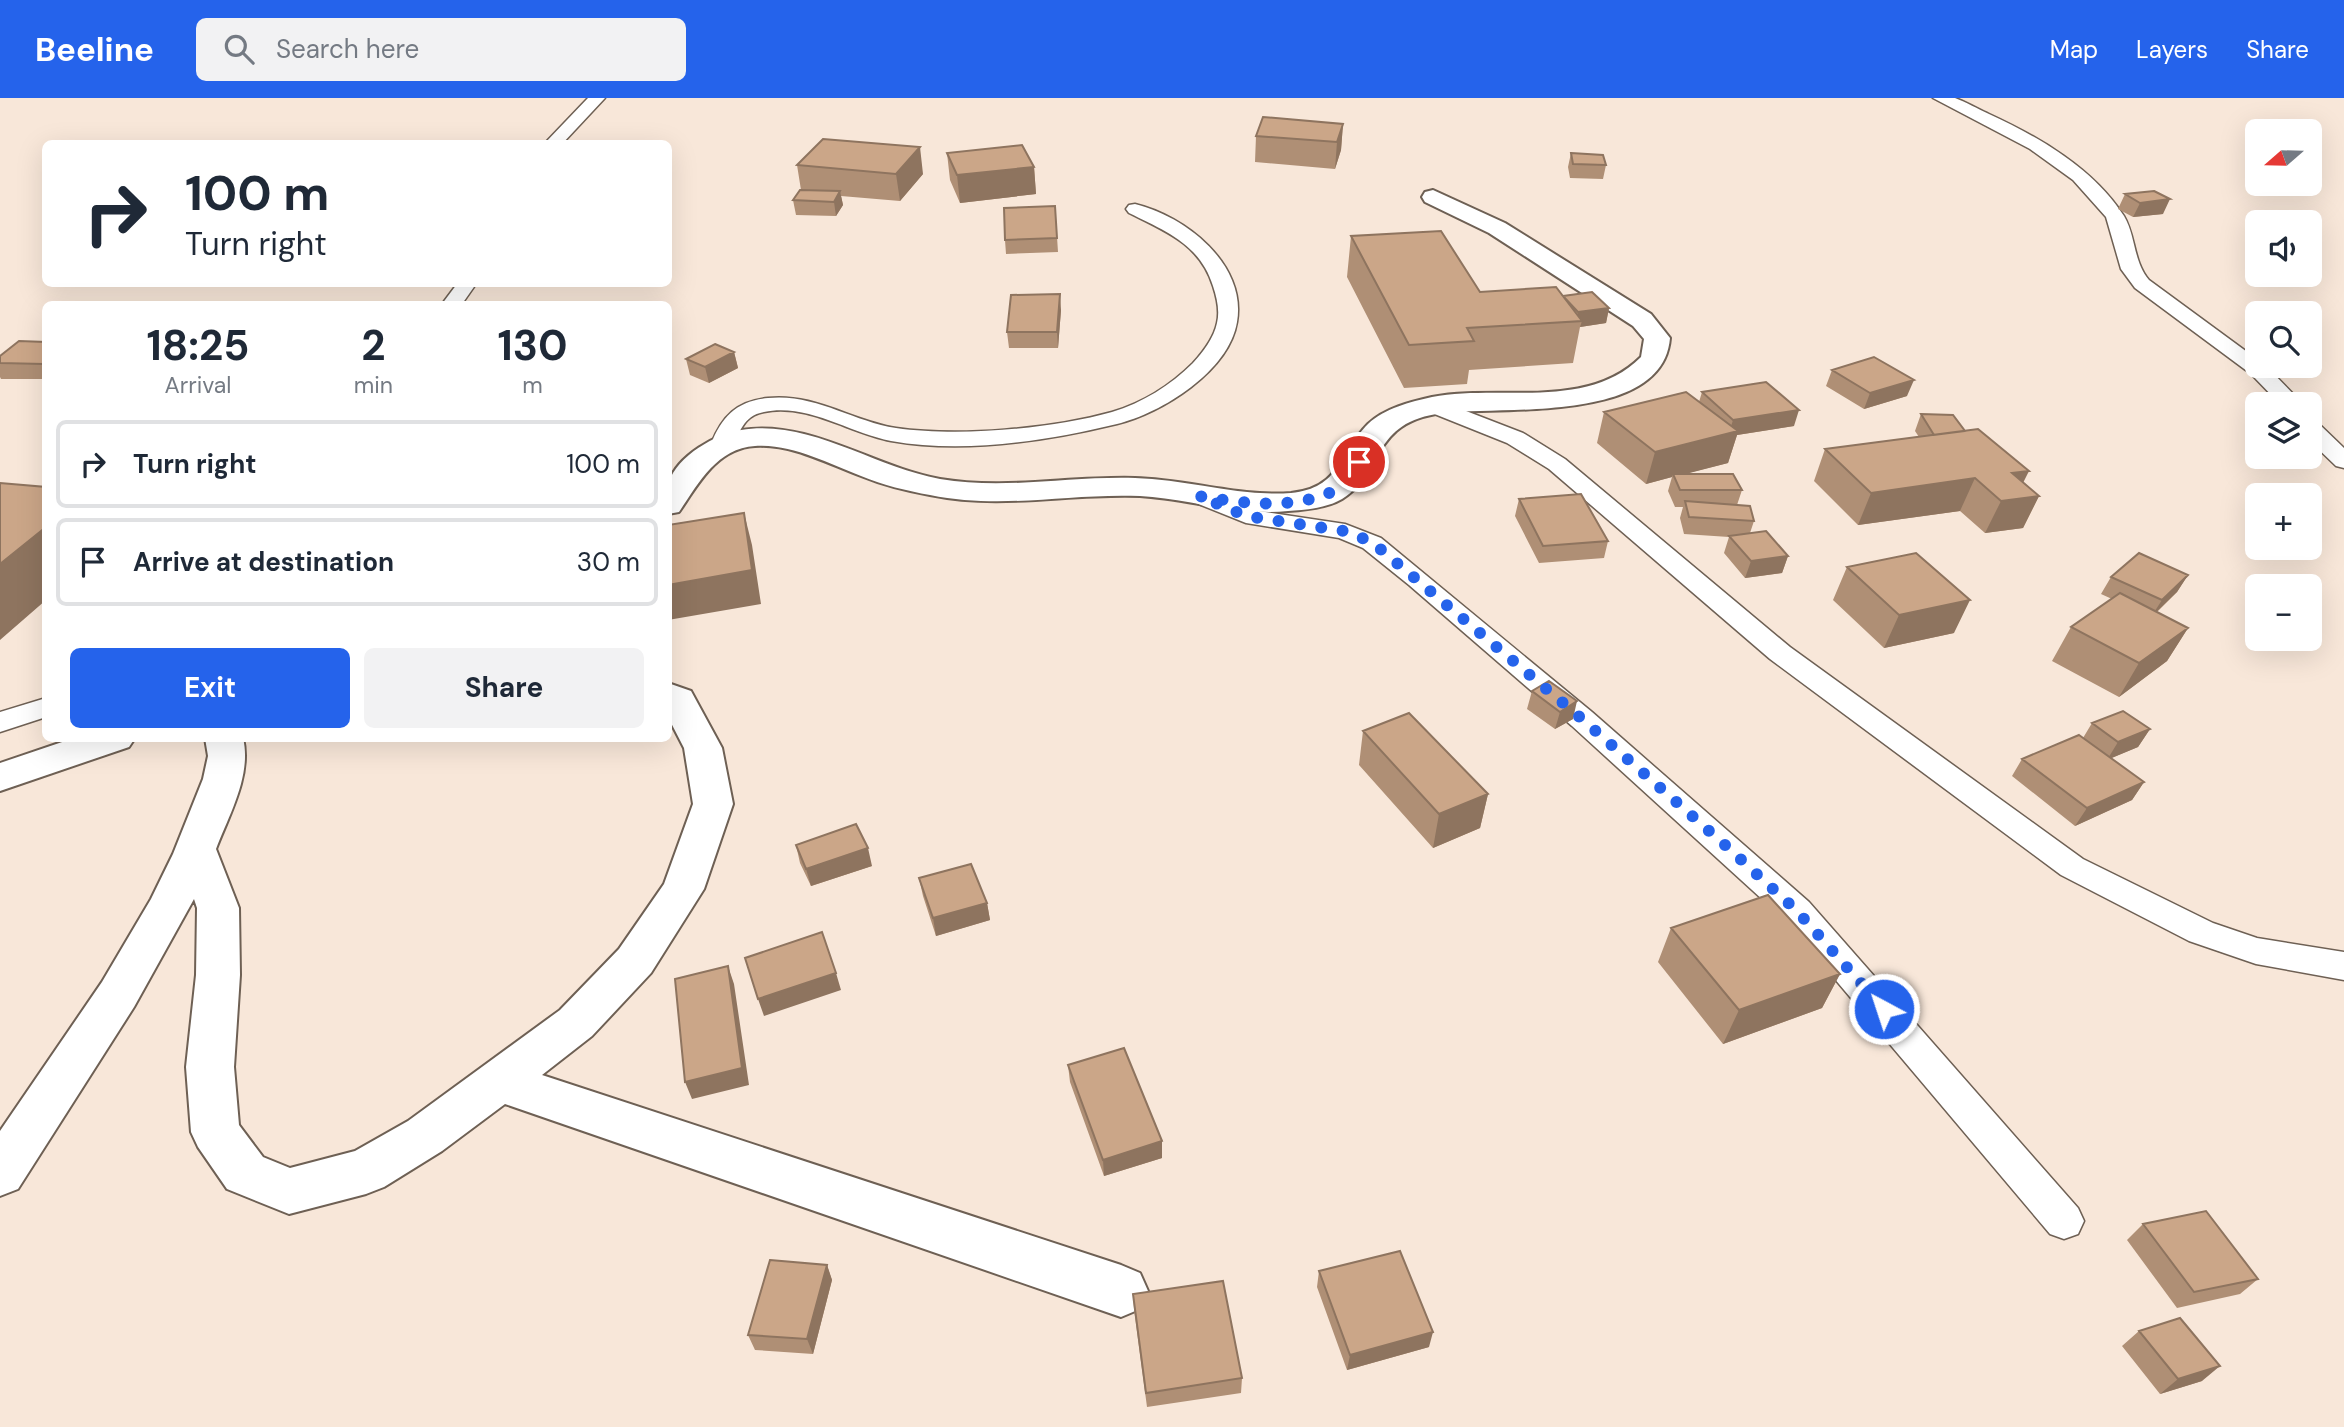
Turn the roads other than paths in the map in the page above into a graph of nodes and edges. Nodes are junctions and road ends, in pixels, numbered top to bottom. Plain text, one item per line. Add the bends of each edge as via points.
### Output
1 (597, 98) edge
2 (1941, 98) edge
3 (556, 140) edge
4 (1433, 197) dead end
5 (1135, 209) dead end
6 (2280, 392) edge
7 (1434, 406) junction
8 (2322, 440) edge
9 (722, 444) junction
10 (2344, 461) edge
11 (1199, 496) junction
12 (672, 499) edge
13 (672, 697) edge
14 (42, 708) edge
15 (0, 722) edge
16 (104, 742) edge
17 (225, 742) edge
18 (0, 776) edge
19 (197, 852) junction
20 (2344, 966) edge
21 (498, 1082) junction
22 (0, 1172) edge
23 (2064, 1221) dead end
24 (1121, 1292) dead end

1 - 3 lane
2 - 6 lane via 2006,129 2085,181 2116,217 2130,269 2142,284 2258,370
4 - 7 street via 1497,228 1561,267 1642,320 1657,338 1655,355 1642,371 1597,394 1554,401 1488,400
5 - 9 lane via 1186,234 1212,262 1226,291 1228,320 1218,345 1197,373 1162,398 1123,416 983,438 892,434 808,406 772,403 748,407 729,423
7 - 11 street via 1395,418 1377,432 1359,462 1331,493 1290,502 1239,503
7 - 20 lane via 1515,438 1557,464 1780,653 2072,867 2223,940 2256,951
8 - 10 lane
9 - 11 street via 752,437 782,438 866,470 958,491 994,494 1141,487
9 - 12 street via 701,458
11 - 23 lane via 1246,516 1345,531 1372,542 1582,719 1797,911
13 - 21 street via 678,699 703,748 713,804 683,889 635,961 576,1023
14 - 15 lane
16 - 18 street
17 - 19 street via 230,756
19 - 21 street via 218,908 211,1067 215,1132 245,1173 289,1191 366,1171 425,1136
19 - 22 street via 143,955
21 - 24 street

